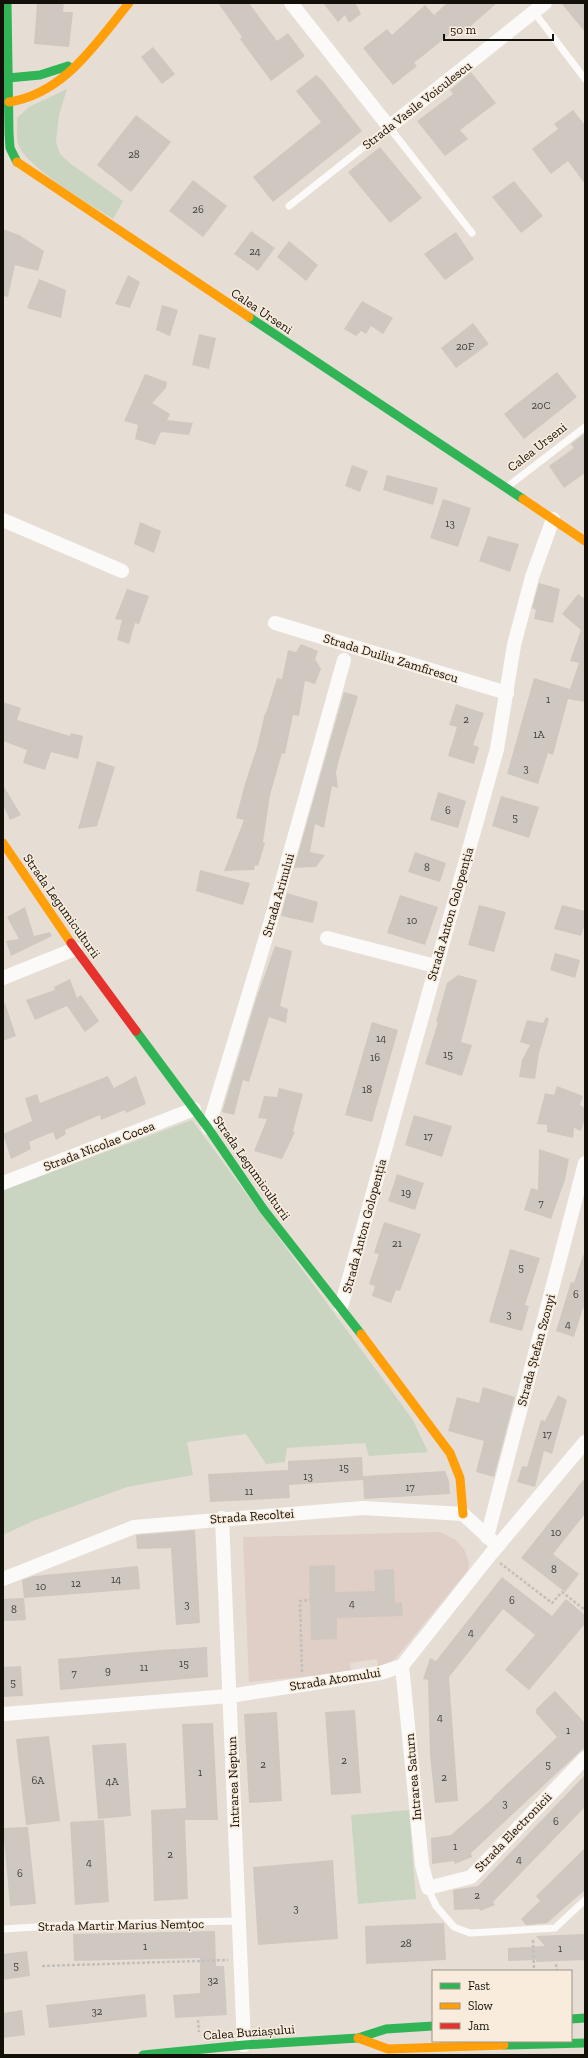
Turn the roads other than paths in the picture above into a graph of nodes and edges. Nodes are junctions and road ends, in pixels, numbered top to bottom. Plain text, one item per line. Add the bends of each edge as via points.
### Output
1 (7, 3) edge
2 (129, 3) edge
3 (545, 3) edge
4 (295, 5) edge
5 (534, 12) junction
6 (83, 58) junction
7 (8, 78) junction
8 (585, 80) edge
9 (9, 102) junction
10 (389, 127) junction
11 (289, 206) dead end
12 (472, 233) dead end
13 (585, 427) edge
14 (506, 488) junction
15 (553, 519) junction
16 (3, 520) edge
17 (585, 541) edge
18 (122, 571) dead end
19 (275, 623) dead end
20 (344, 660) dead end
21 (507, 692) junction
22 (3, 843) edge
23 (327, 938) dead end
24 (75, 950) junction
25 (435, 966) junction
26 (3, 978) edge
27 (194, 1109) junction
28 (208, 1128) junction
29 (585, 1163) edge
30 (3, 1182) edge
31 (341, 1307) junction
32 (585, 1442) edge
33 (463, 1514) junction
34 (222, 1518) junction
35 (487, 1537) junction
36 (494, 1551) junction
37 (3, 1579) edge
38 (402, 1666) junction
39 (229, 1696) junction
40 (3, 1714) edge
41 (585, 1758) edge
42 (428, 1888) junction
43 (585, 1900) edge
44 (238, 1921) junction
45 (3, 1929) edge
46 (585, 2018) edge
47 (572, 2019) edge
48 (432, 2026) edge
49 (358, 2038) junction
50 (585, 2043) edge
51 (244, 2045) junction
52 (218, 2051) edge
53 (143, 2055) edge

1 - 7 street
2 - 6 street
3 - 5 street, Strada Vasile Voiculescu
4 - 10 street
5 - 8 lane
5 - 10 street, Strada Vasile Voiculescu
6 - 7 street via 52,73
6 - 9 street via 60,81 22,101
7 - 9 street
9 - 14 street, Calea Urseni via 13,164
10 - 11 lane, Strada Vasile Voiculescu
10 - 12 lane
13 - 14 lane, Calea Urseni
14 - 15 street, Calea Urseni
15 - 17 street, Calea Urseni
15 - 21 street, Strada Anton Golopenția via 528,592 514,645
16 - 18 street
19 - 21 street, Strada Duiliu Zamfirescu
20 - 28 street, Strada Arinului via 270,924
21 - 25 street, Strada Anton Golopenția via 497,749
22 - 24 street, Strada Legumiculturii
23 - 25 street
24 - 26 street
24 - 27 street, Strada Legumiculturii
25 - 31 street, Strada Anton Golopenția
27 - 28 street, Strada Legumiculturii
27 - 30 street, Strada Nicolae Cocea
28 - 31 street, Strada Legumiculturii via 264,1210
29 - 35 street, Strada Ștefan Szonyi
31 - 33 street, Strada Legumiculturii via 450,1454 460,1478
32 - 36 street
33 - 34 street, Strada Recoltei via 363,1508
33 - 35 street
34 - 37 street, Strada Recoltei via 134,1526
34 - 39 street, Intrarea Neptun
35 - 36 street
36 - 38 street
38 - 39 street, Strada Atomului via 380,1673
38 - 42 street, Intrarea Saturn via 421,1858
39 - 40 street, Strada Atomului
39 - 44 street, Intrarea Neptun
41 - 42 street, Strada Electronicii via 471,1876
42 - 43 lane via 436,1906 454,1928 470,1933 555,1928
44 - 45 lane, Strada Martir Marius Nemțoc via 84,1924
44 - 51 street, Intrarea Neptun
46 - 47 street
48 - 49 street, Calea Buziașului via 386,2029
49 - 50 street, Calea Buziașului via 388,2049
49 - 51 street, Calea Buziașului
51 - 52 street, Calea Buziașului
52 - 53 street, Calea Buziașului

